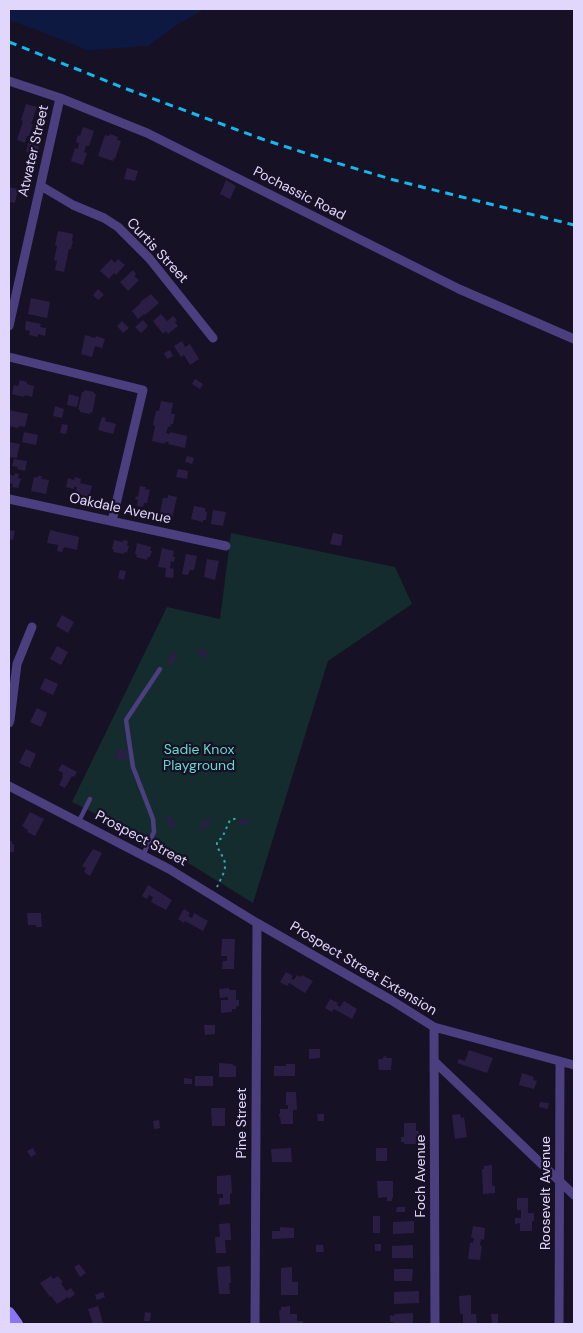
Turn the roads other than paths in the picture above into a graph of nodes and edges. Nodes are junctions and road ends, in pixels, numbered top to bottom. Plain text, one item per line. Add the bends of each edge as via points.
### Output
1 (9, 81) edge
2 (60, 98) junction
3 (40, 186) junction
4 (9, 323) edge
5 (213, 338) dead end
6 (574, 340) edge
7 (9, 357) edge
8 (9, 499) edge
9 (112, 521) junction
10 (226, 546) dead end
11 (32, 627) dead end
12 (160, 669) dead end
13 (9, 723) edge
14 (9, 786) edge
15 (90, 799) dead end
16 (78, 821) junction
17 (143, 855) junction
18 (257, 923) junction
19 (434, 1027) junction
20 (434, 1061) junction
21 (560, 1062) junction
22 (574, 1065) edge
23 (560, 1180) junction
24 (574, 1195) edge
25 (9, 1313) edge
26 (17, 1324) edge
27 (255, 1324) edge
28 (435, 1324) edge
29 (560, 1324) edge

1 - 2 street, Pochassic Road
2 - 3 street, Atwater Street
2 - 6 street, Pochassic Road via 147,133 459,289
3 - 4 street, Atwater Street
3 - 5 street, Curtis Street via 118,227 149,258
7 - 9 street via 144,390
8 - 9 street, Oakdale Avenue
9 - 10 street, Oakdale Avenue
11 - 13 street via 17,664
12 - 17 lane via 126,720 133,767 153,819 154,832
14 - 16 street, Prospect Street
15 - 16 lane
16 - 17 street, Prospect Street
17 - 18 street, Prospect Street
18 - 19 street, Prospect Street Extension
18 - 27 street, Pine Street
19 - 20 street, Foch Avenue
19 - 21 street, Prospect Street Extension
20 - 23 street
20 - 28 street, Foch Avenue
21 - 22 street, Prospect Street Extension
21 - 23 street, Roosevelt Avenue
23 - 24 street
23 - 29 street, Roosevelt Avenue
25 - 26 main road

